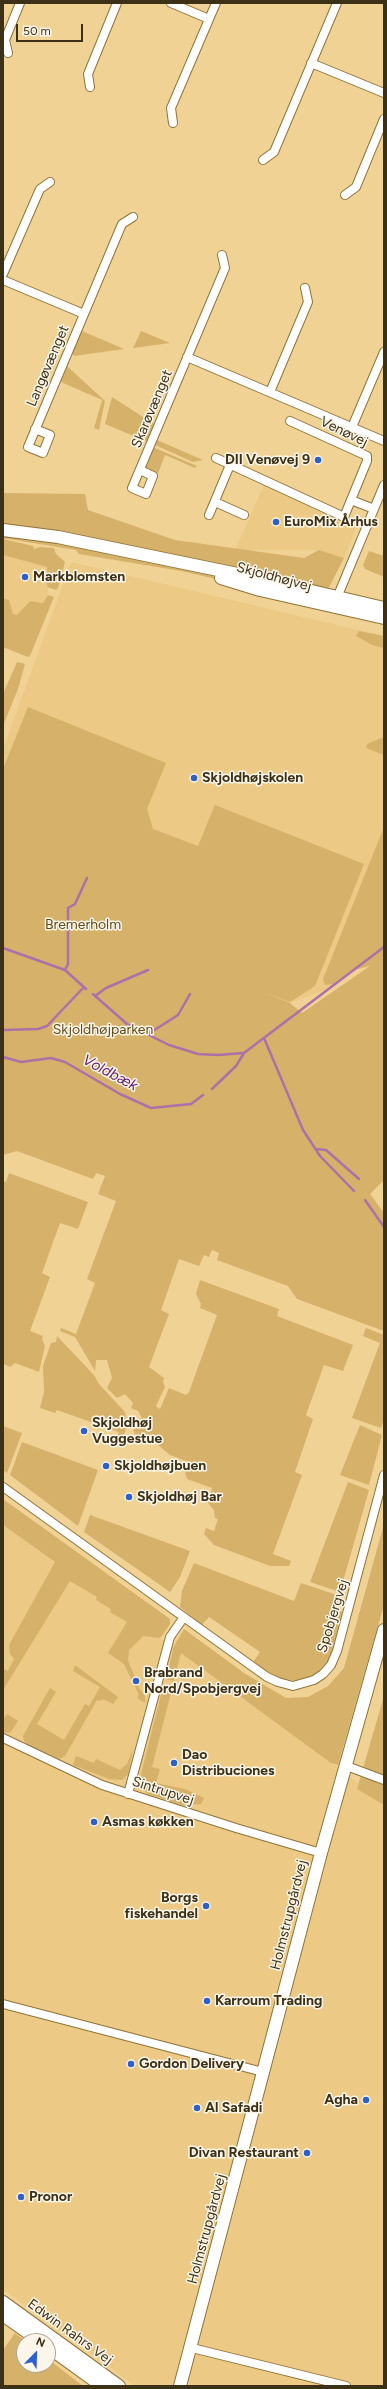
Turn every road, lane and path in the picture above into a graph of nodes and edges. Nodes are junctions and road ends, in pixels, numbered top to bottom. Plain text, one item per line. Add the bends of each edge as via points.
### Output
1 (20, 3) edge
2 (117, 3) edge
3 (171, 3) edge
4 (216, 3) edge
5 (337, 3) edge
6 (209, 19) junction
7 (8, 53) dead end
8 (311, 63) junction
9 (90, 87) dead end
10 (384, 94) edge
11 (384, 119) edge
12 (173, 123) dead end
13 (263, 160) dead end
14 (50, 182) dead end
15 (345, 195) dead end
16 (133, 217) dead end
17 (222, 255) dead end
18 (3, 274) edge
19 (3, 280) edge
20 (305, 288) dead end
21 (84, 314) junction
22 (384, 352) edge
23 (187, 357) junction
24 (270, 392) junction
25 (290, 421) dead end
26 (352, 427) junction
27 (35, 429) dead end
28 (384, 441) edge
29 (216, 458) dead end
30 (230, 465) junction
31 (140, 470) dead end
32 (384, 484) edge
33 (351, 500) junction
34 (215, 502) junction
35 (374, 509) junction
36 (244, 514) dead end
37 (209, 515) dead end
38 (3, 530) edge
39 (335, 603) junction
40 (384, 608) edge
41 (384, 618) edge
42 (384, 1475) edge
43 (3, 1487) edge
44 (184, 1617) junction
45 (384, 1630) edge
46 (3, 1738) edge
47 (344, 1765) junction
48 (384, 1780) edge
49 (128, 1794) junction
50 (321, 1853) junction
51 (3, 2004) edge
52 (263, 2072) junction
53 (3, 2302) edge
54 (3, 2315) edge
55 (29, 2333) edge
56 (192, 2348) junction
57 (56, 2353) edge
58 (102, 2386) edge
59 (119, 2386) edge
60 (180, 2386) edge
61 (346, 2386) edge

1 - 7 street via 5,40
2 - 9 street via 88,74
3 - 6 street
4 - 6 street
5 - 8 street
6 - 12 street via 171,108
8 - 10 street
8 - 13 street via 274,152
11 - 15 street via 356,187
14 - 18 street via 40,189
16 - 21 street, Langøvænget via 122,224
17 - 23 street, Skarøvænget via 225,268
19 - 21 street, Langøvænget
20 - 24 street via 308,302
21 - 27 street, Langøvænget
22 - 26 street
23 - 24 street, Skarøvænget
23 - 31 street, Skarøvænget
24 - 26 street, Skarøvænget
25 - 33 street, Venøvej via 365,454 367,461
26 - 28 street, Skarøvænget
29 - 30 street, Venøvej
30 - 33 street, Venøvej via 344,517
30 - 34 street
32 - 35 street
33 - 35 street
34 - 36 street
34 - 37 street
35 - 39 street
38 - 39 street, Skjoldhøjvej via 58,537 159,558
39 - 40 street, Skjoldhøjvej
39 - 41 street, Skjoldhøjvej
42 - 44 street, Spobjergvej via 337,1651 331,1665 323,1674 294,1686 278,1682 267,1677
43 - 44 street, Spobjergvej
44 - 49 street via 170,1637
45 - 47 street, Holmstrupgårdvej
46 - 49 street, Sintrupvej via 102,1785
47 - 48 street
47 - 50 street, Holmstrupgårdvej
49 - 50 street, Sintrupvej
50 - 52 street, Holmstrupgårdvej
51 - 52 street
52 - 56 street, Holmstrupgårdvej
53 - 59 street, Edwin Rahrs Vej
54 - 55 street, Edwin Rahrs Vej
56 - 60 street, Holmstrupgårdvej
56 - 61 street
57 - 58 street, Edwin Rahrs Vej

